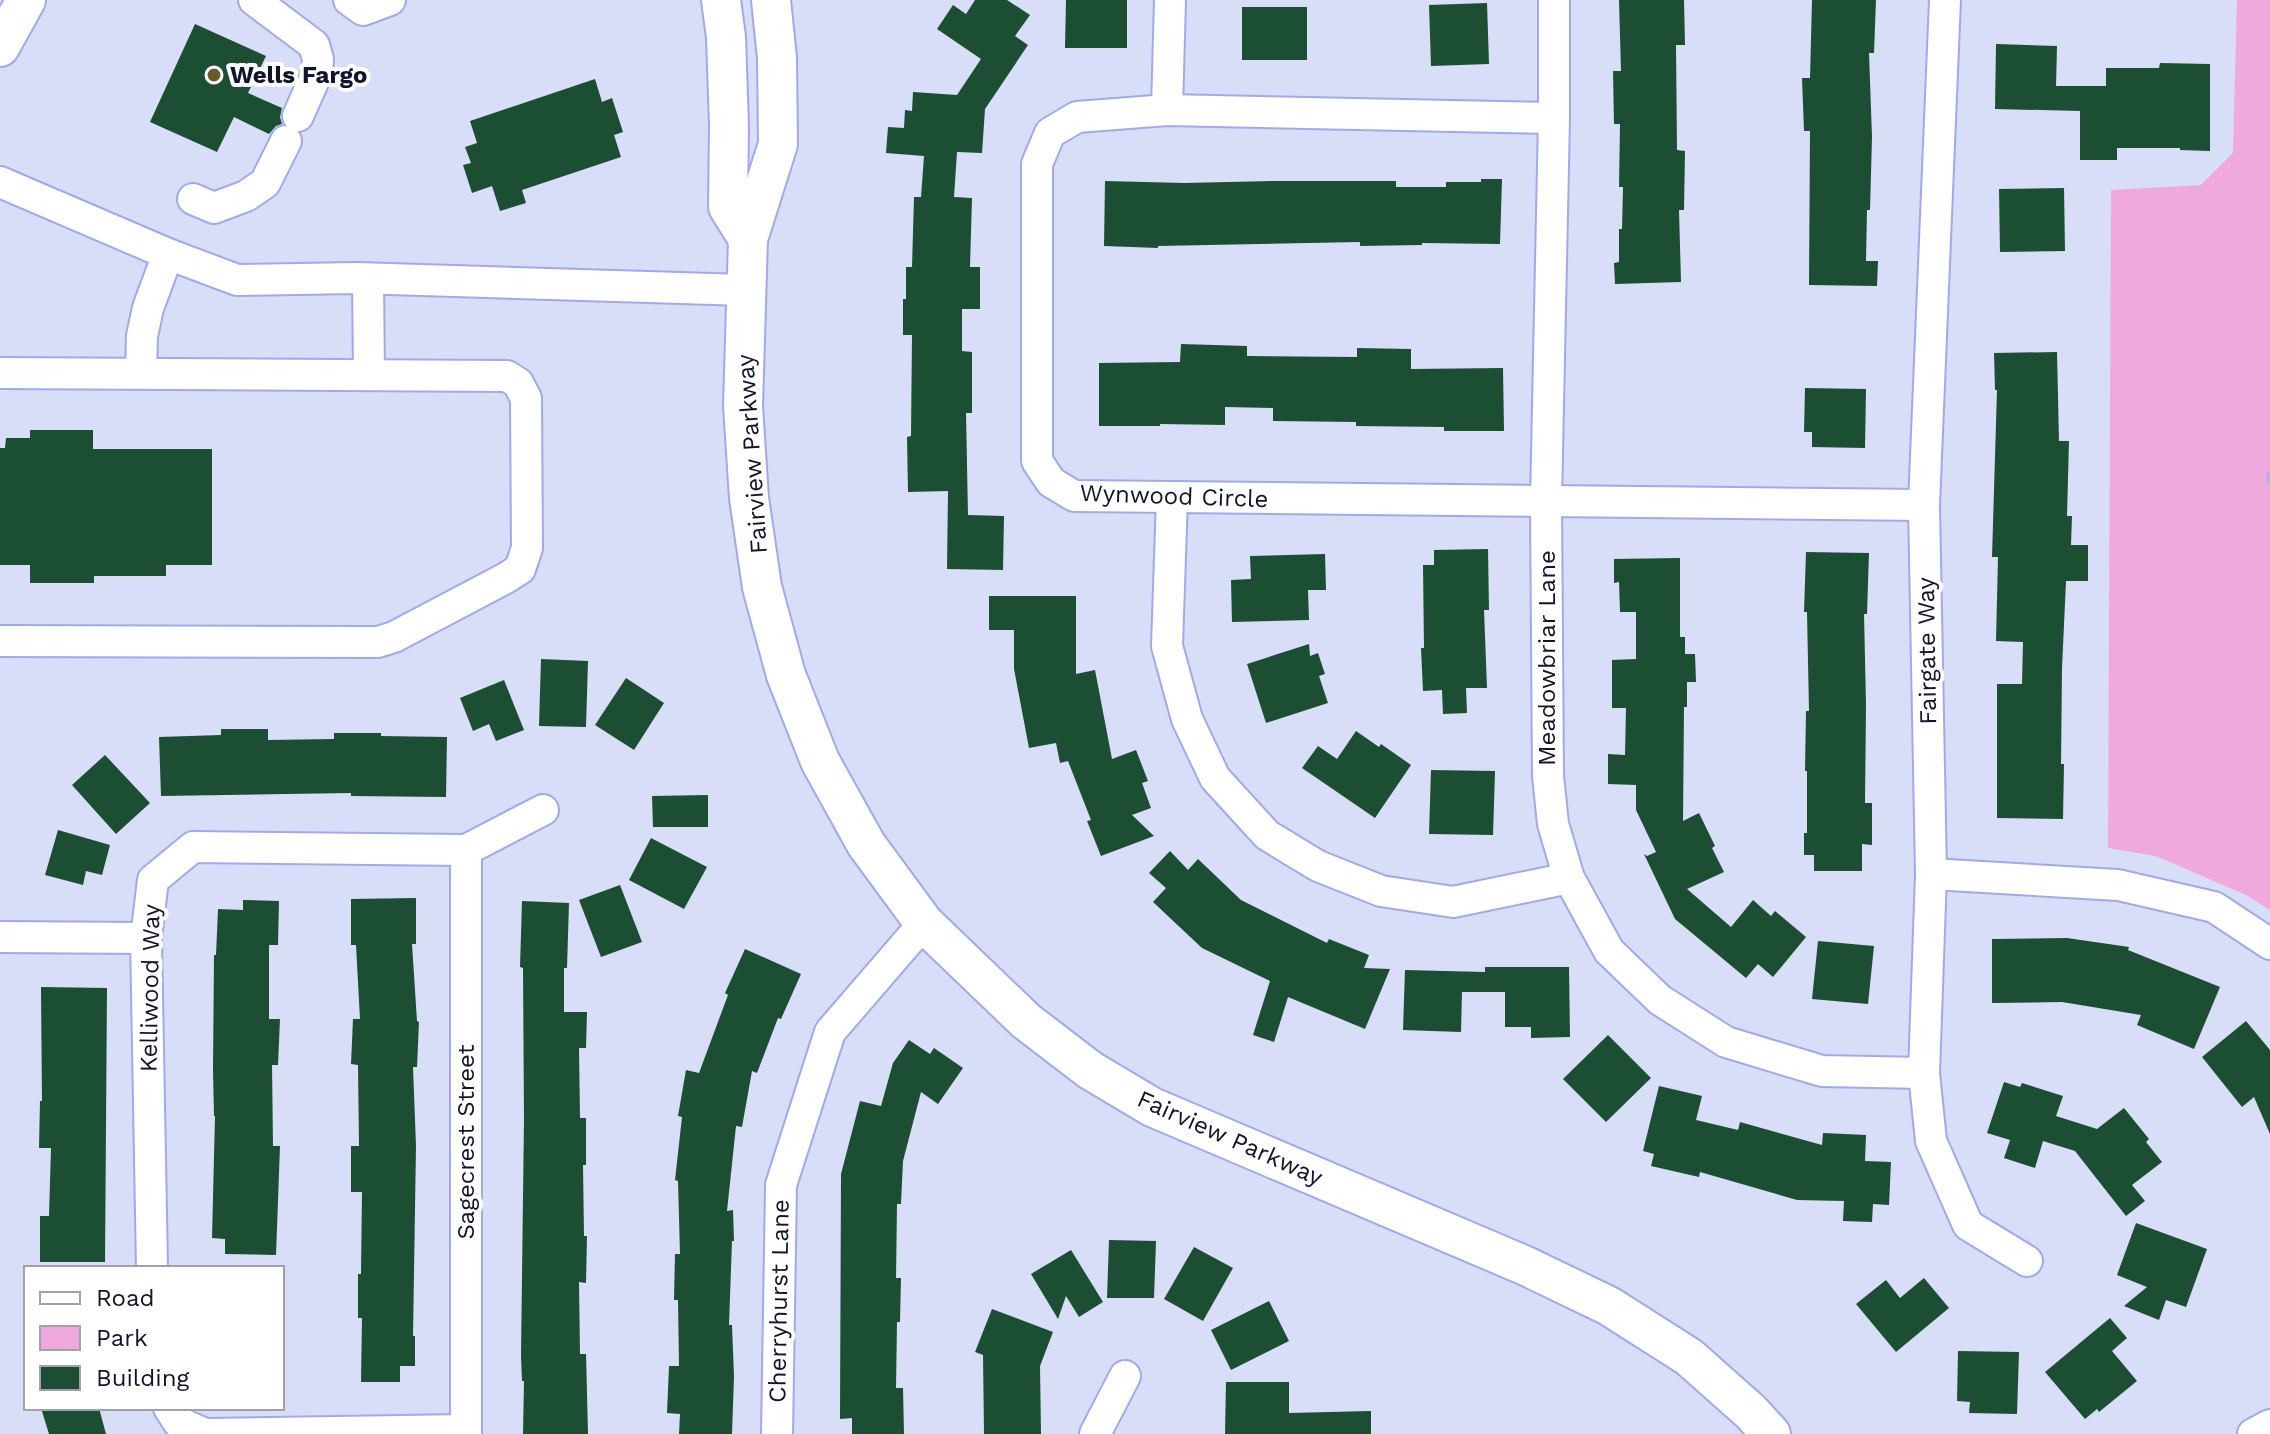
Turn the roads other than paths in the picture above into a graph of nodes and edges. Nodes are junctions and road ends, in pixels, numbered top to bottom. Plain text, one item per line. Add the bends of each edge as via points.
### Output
1 (26, 0) edge
2 (254, 0) edge
3 (349, 0) edge
4 (390, 0) edge
5 (721, 0) edge
6 (771, 0) edge
7 (1170, 0) edge
8 (1554, 0) edge
9 (1945, 0) edge
10 (0, 47) edge
11 (1167, 110) junction
12 (1554, 118) junction
13 (0, 182) edge
14 (193, 199) dead end
15 (748, 239) junction
16 (168, 254) junction
17 (368, 279) junction
18 (746, 290) junction
19 (0, 373) edge
20 (141, 373) junction
21 (369, 375) junction
22 (1172, 498) junction
23 (1546, 502) junction
24 (1924, 505) junction
25 (0, 641) edge
26 (543, 810) dead end
27 (466, 850) junction
28 (1931, 874) junction
29 (1569, 878) junction
30 (924, 923) junction
31 (0, 937) edge
32 (146, 938) junction
33 (2270, 944) edge
34 (1924, 1073) junction
35 (2027, 1261) dead end
36 (152, 1266) edge
37 (1125, 1376) dead end
38 (170, 1410) edge
39 (2270, 1425) edge
40 (466, 1432) edge
41 (777, 1434) edge
42 (1095, 1434) edge
43 (1771, 1434) edge
44 (2253, 1434) edge

1 - 10 main road
2 - 14 street via 314,45 317,73 265,183 214,208
3 - 4 street via 363,10
5 - 15 main road via 729,111 728,207
6 - 15 main road, Fairview Parkway via 778,144
7 - 11 street
8 - 12 street, Meadowbriar Lane
9 - 24 street, Fairgate Way
11 - 12 street, Wynwood Circle
11 - 22 street, Wynwood Circle via 1077,117 1050,133 1037,164 1037,461 1051,482 1074,496
12 - 23 street, Meadowbriar Lane
13 - 16 street
15 - 18 main road, Fairview Parkway
16 - 17 street via 237,280
16 - 20 street via 148,308
17 - 18 street
17 - 21 street
18 - 30 main road, Fairview Parkway via 743,406 749,498 762,587 786,675 820,761 866,844
19 - 20 street
20 - 21 street
21 - 25 street via 507,376 518,383 526,398 527,548 520,569 378,642
22 - 23 street, Wynwood Circle
22 - 29 street via 1167,646 1187,719 1215,778 1267,835 1318,866 1381,891 1453,902
23 - 24 street, Wynwood Circle
23 - 29 street, Meadowbriar Lane via 1548,776 1553,824
24 - 28 street, Fairgate Way
26 - 27 street, Kelliwood Way
27 - 32 street, Kelliwood Way via 193,847 153,880
27 - 40 street, Sagecrest Street
28 - 33 street via 2118,885 2214,907
28 - 34 street, Fairgate Way
29 - 34 street, Meadowbriar Lane via 1609,951 1660,1000 1726,1042 1822,1071
30 - 41 street, Cherryhurst Lane via 830,1032 781,1185
30 - 43 main road, Fairview Parkway via 1026,1021 1152,1107 1609,1306 1689,1357
31 - 32 street
32 - 36 street, Kelliwood Way
34 - 35 street, Fairgate Way via 1931,1141 1968,1225
37 - 42 street
38 - 40 street via 178,1422 205,1434
39 - 44 street

